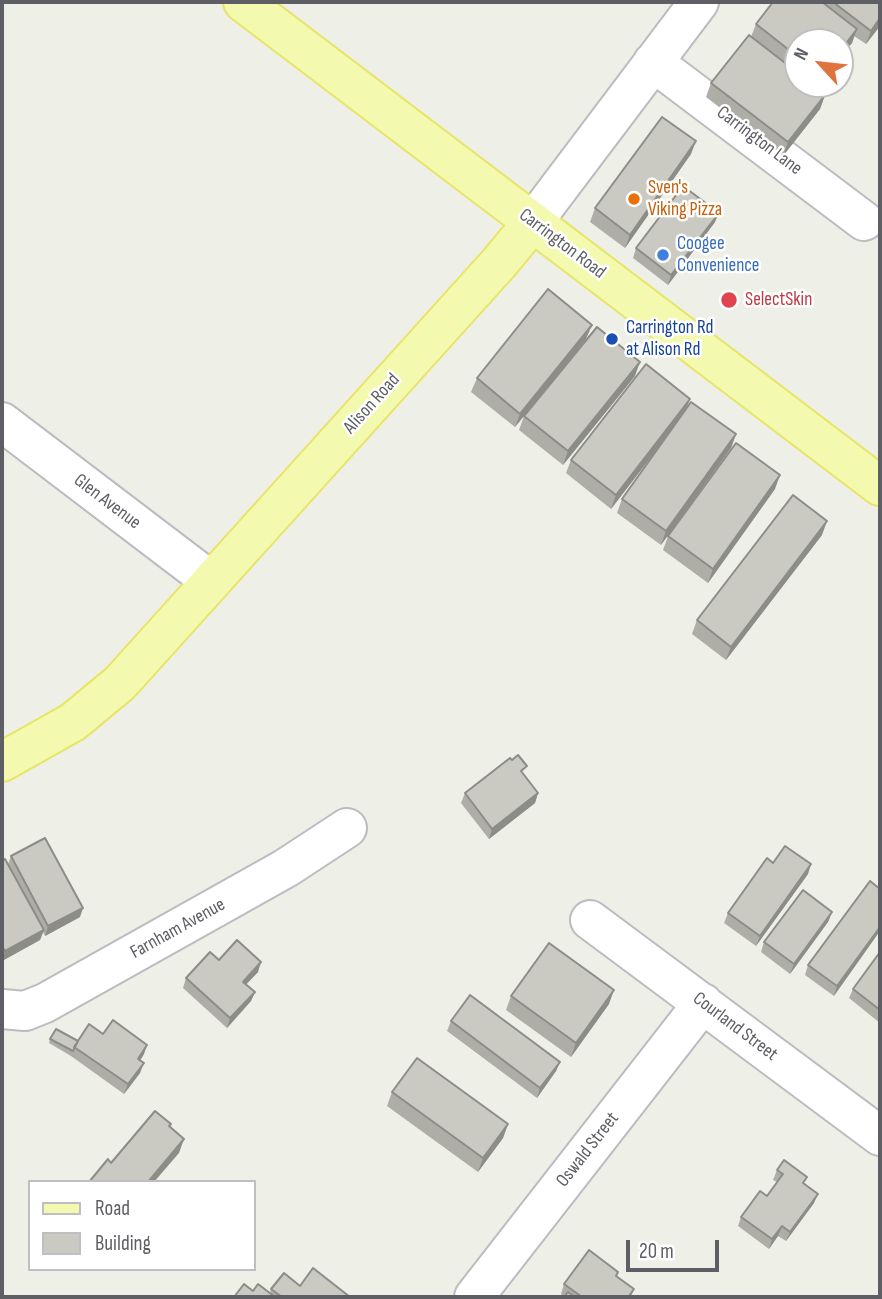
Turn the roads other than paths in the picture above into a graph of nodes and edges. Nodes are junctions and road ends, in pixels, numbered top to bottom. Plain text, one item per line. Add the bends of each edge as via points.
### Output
1 (243, 2) edge
2 (699, 2) edge
3 (653, 62) junction
4 (864, 221) dead end
5 (533, 222) junction
6 (2, 422) edge
7 (880, 486) edge
8 (211, 581) junction
9 (2, 762) edge
10 (347, 828) dead end
11 (590, 920) dead end
12 (703, 1003) junction
13 (2, 1009) edge
14 (880, 1136) edge
15 (474, 1297) edge

1 - 5 main road, Carrington Road
2 - 3 street, Alison Road
3 - 4 street, Carrington Lane
3 - 5 street, Alison Road
5 - 7 main road, Carrington Road
5 - 8 main road, Alison Road
6 - 8 street, Glen Avenue
8 - 9 main road, Alison Road via 96,705
10 - 13 street, Farnham Avenue via 286,868 45,1003 25,1011
11 - 12 street, Courland Street
12 - 14 street, Courland Street
12 - 15 street, Oswald Street

